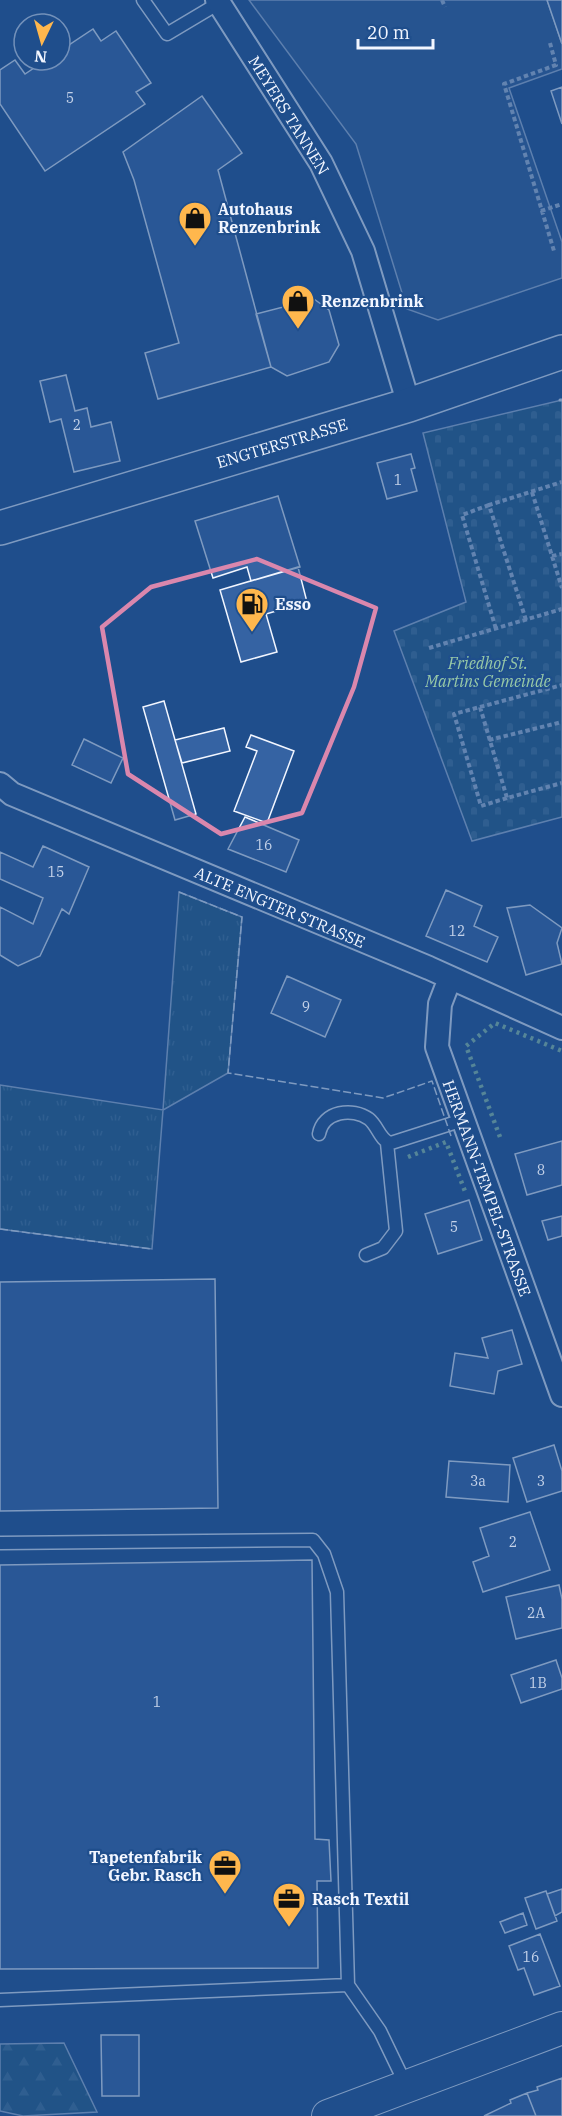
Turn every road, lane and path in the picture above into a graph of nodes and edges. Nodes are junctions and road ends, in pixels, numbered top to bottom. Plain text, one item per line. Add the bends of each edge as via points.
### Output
1 (142, 0) edge
2 (442, 0) edge
3 (218, 2) edge
4 (445, 7) dead end
5 (550, 43) dead end
6 (562, 204) edge
7 (541, 211) junction
8 (554, 251) dead end
9 (562, 352) edge
10 (409, 405) junction
11 (562, 482) edge
12 (532, 492) junction
13 (489, 505) junction
14 (0, 528) edge
15 (562, 554) edge
16 (552, 556) junction
17 (562, 588) edge
18 (562, 609) edge
19 (526, 620) junction
20 (496, 629) junction
21 (429, 648) dead end
22 (562, 685) edge
23 (480, 706) junction
24 (562, 722) edge
25 (489, 740) junction
26 (562, 783) edge
27 (0, 784) edge
28 (507, 798) junction
29 (450, 978) junction
30 (562, 1028) edge
31 (463, 1120) junction
32 (319, 1134) dead end
33 (387, 1143) junction
34 (366, 1255) dead end
35 (562, 1395) edge
36 (1, 1543) edge
37 (348, 1985) junction
38 (0, 2000) edge
39 (562, 2028) edge
40 (406, 2085) junction
41 (370, 2108) edge
42 (328, 2116) edge

1 - 3 lane via 166,34
2 - 4 path
3 - 10 street, MEYERS TANNEN via 321,163 363,251
5 - 7 path via 556,65 504,84
6 - 7 path
7 - 8 path
9 - 10 main road, ENGTERSTRASSE
10 - 14 main road, ENGTERSTRASSE
11 - 12 path
12 - 13 path
12 - 16 path
13 - 19 path
13 - 20 path via 462,515
15 - 16 path
16 - 17 path
18 - 19 path
19 - 20 path
20 - 21 path
22 - 23 path
23 - 25 path
23 - 28 path via 454,714 482,806
24 - 25 path
25 - 28 path
26 - 28 path
27 - 29 street, ALTE ENGTER STRASSE via 12,794
29 - 30 street, ALTE ENGTER STRASSE
29 - 31 street, HERMANN-TEMPEL-STRASSE via 440,1004 437,1047
31 - 33 lane
31 - 35 street, HERMANN-TEMPEL-STRASSE
32 - 33 lane via 323,1123 333,1114 352,1113 369,1120
33 - 34 lane via 396,1231 383,1248
36 - 37 lane via 313,1540 324,1554 337,1592
37 - 38 lane
37 - 40 lane via 380,2031
39 - 40 street
40 - 41 street
41 - 42 street

